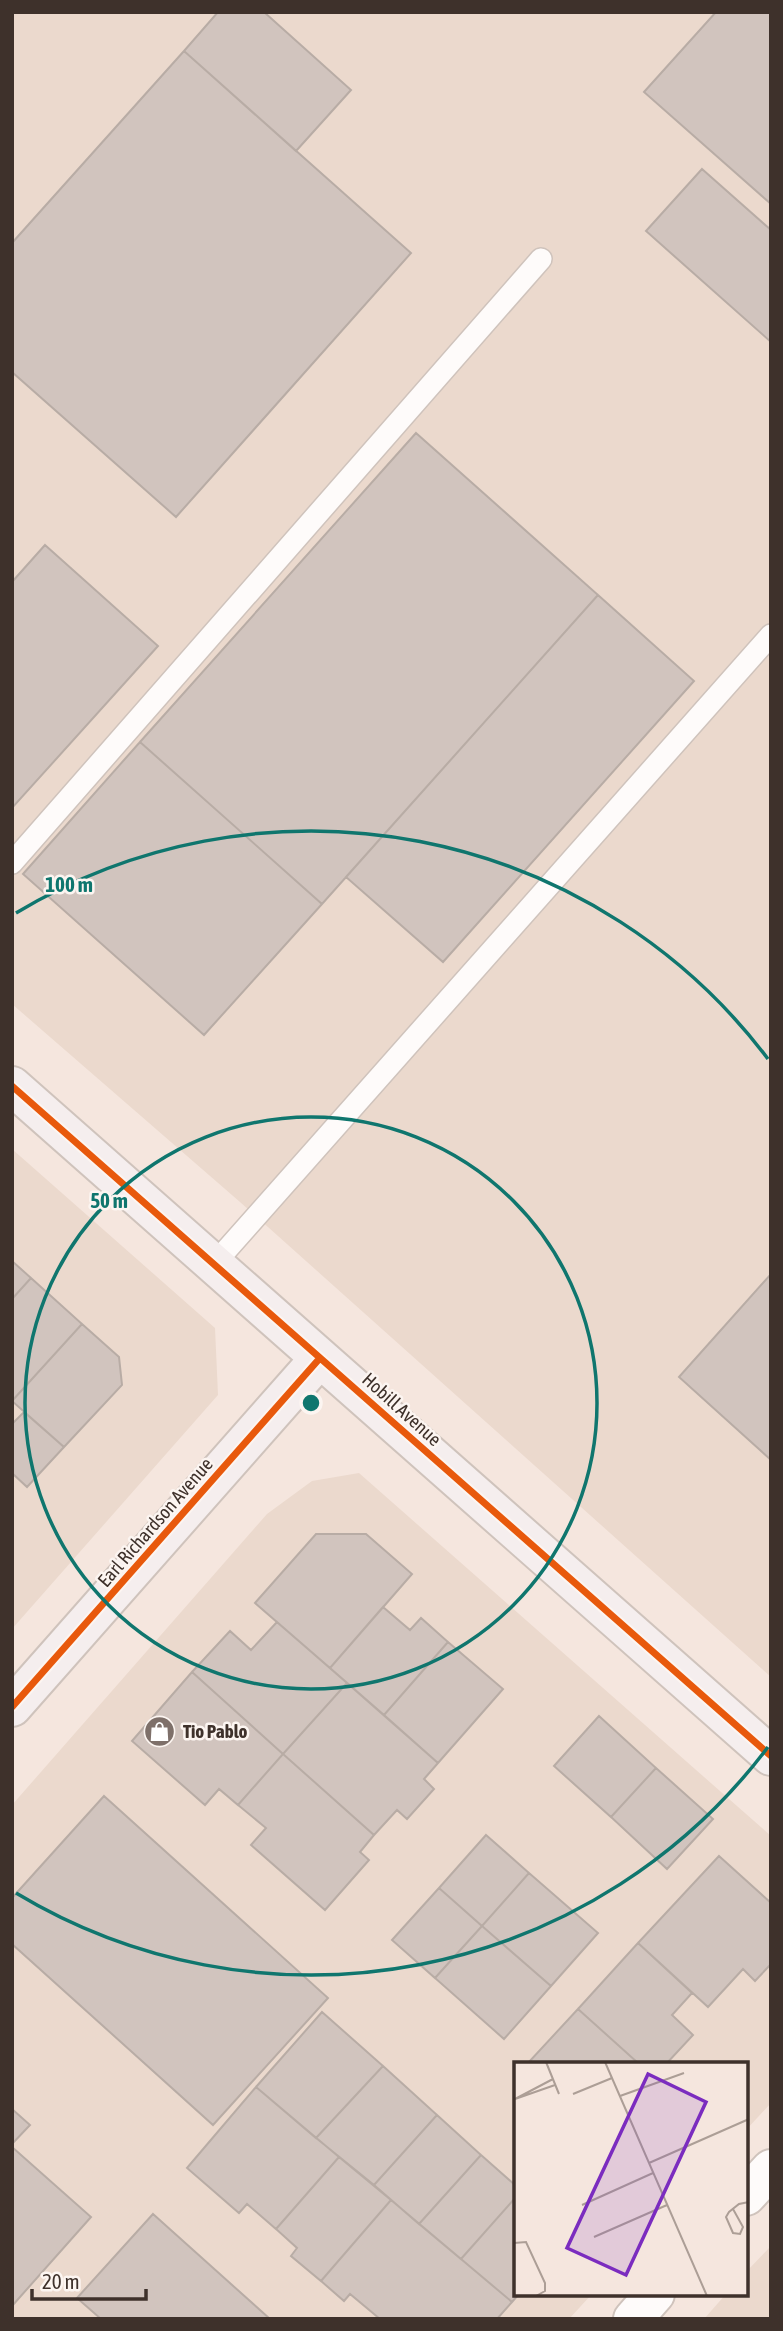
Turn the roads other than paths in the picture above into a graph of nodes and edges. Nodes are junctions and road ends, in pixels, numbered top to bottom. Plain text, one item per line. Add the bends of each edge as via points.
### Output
1 (541, 259) dead end
2 (771, 635) edge
3 (12, 863) edge
4 (12, 1086) edge
5 (214, 1264) junction
6 (320, 1358) junction
7 (12, 1707) edge
8 (771, 1756) edge
9 (771, 2169) edge
10 (748, 2194) edge
11 (653, 2296) edge
12 (633, 2319) edge

1 - 3 lane
2 - 5 lane
4 - 5 street, Hobill Avenue
5 - 6 street, Hobill Avenue
6 - 7 street, Earl Richardson Avenue
6 - 8 street, Hobill Avenue
9 - 10 street
11 - 12 street

